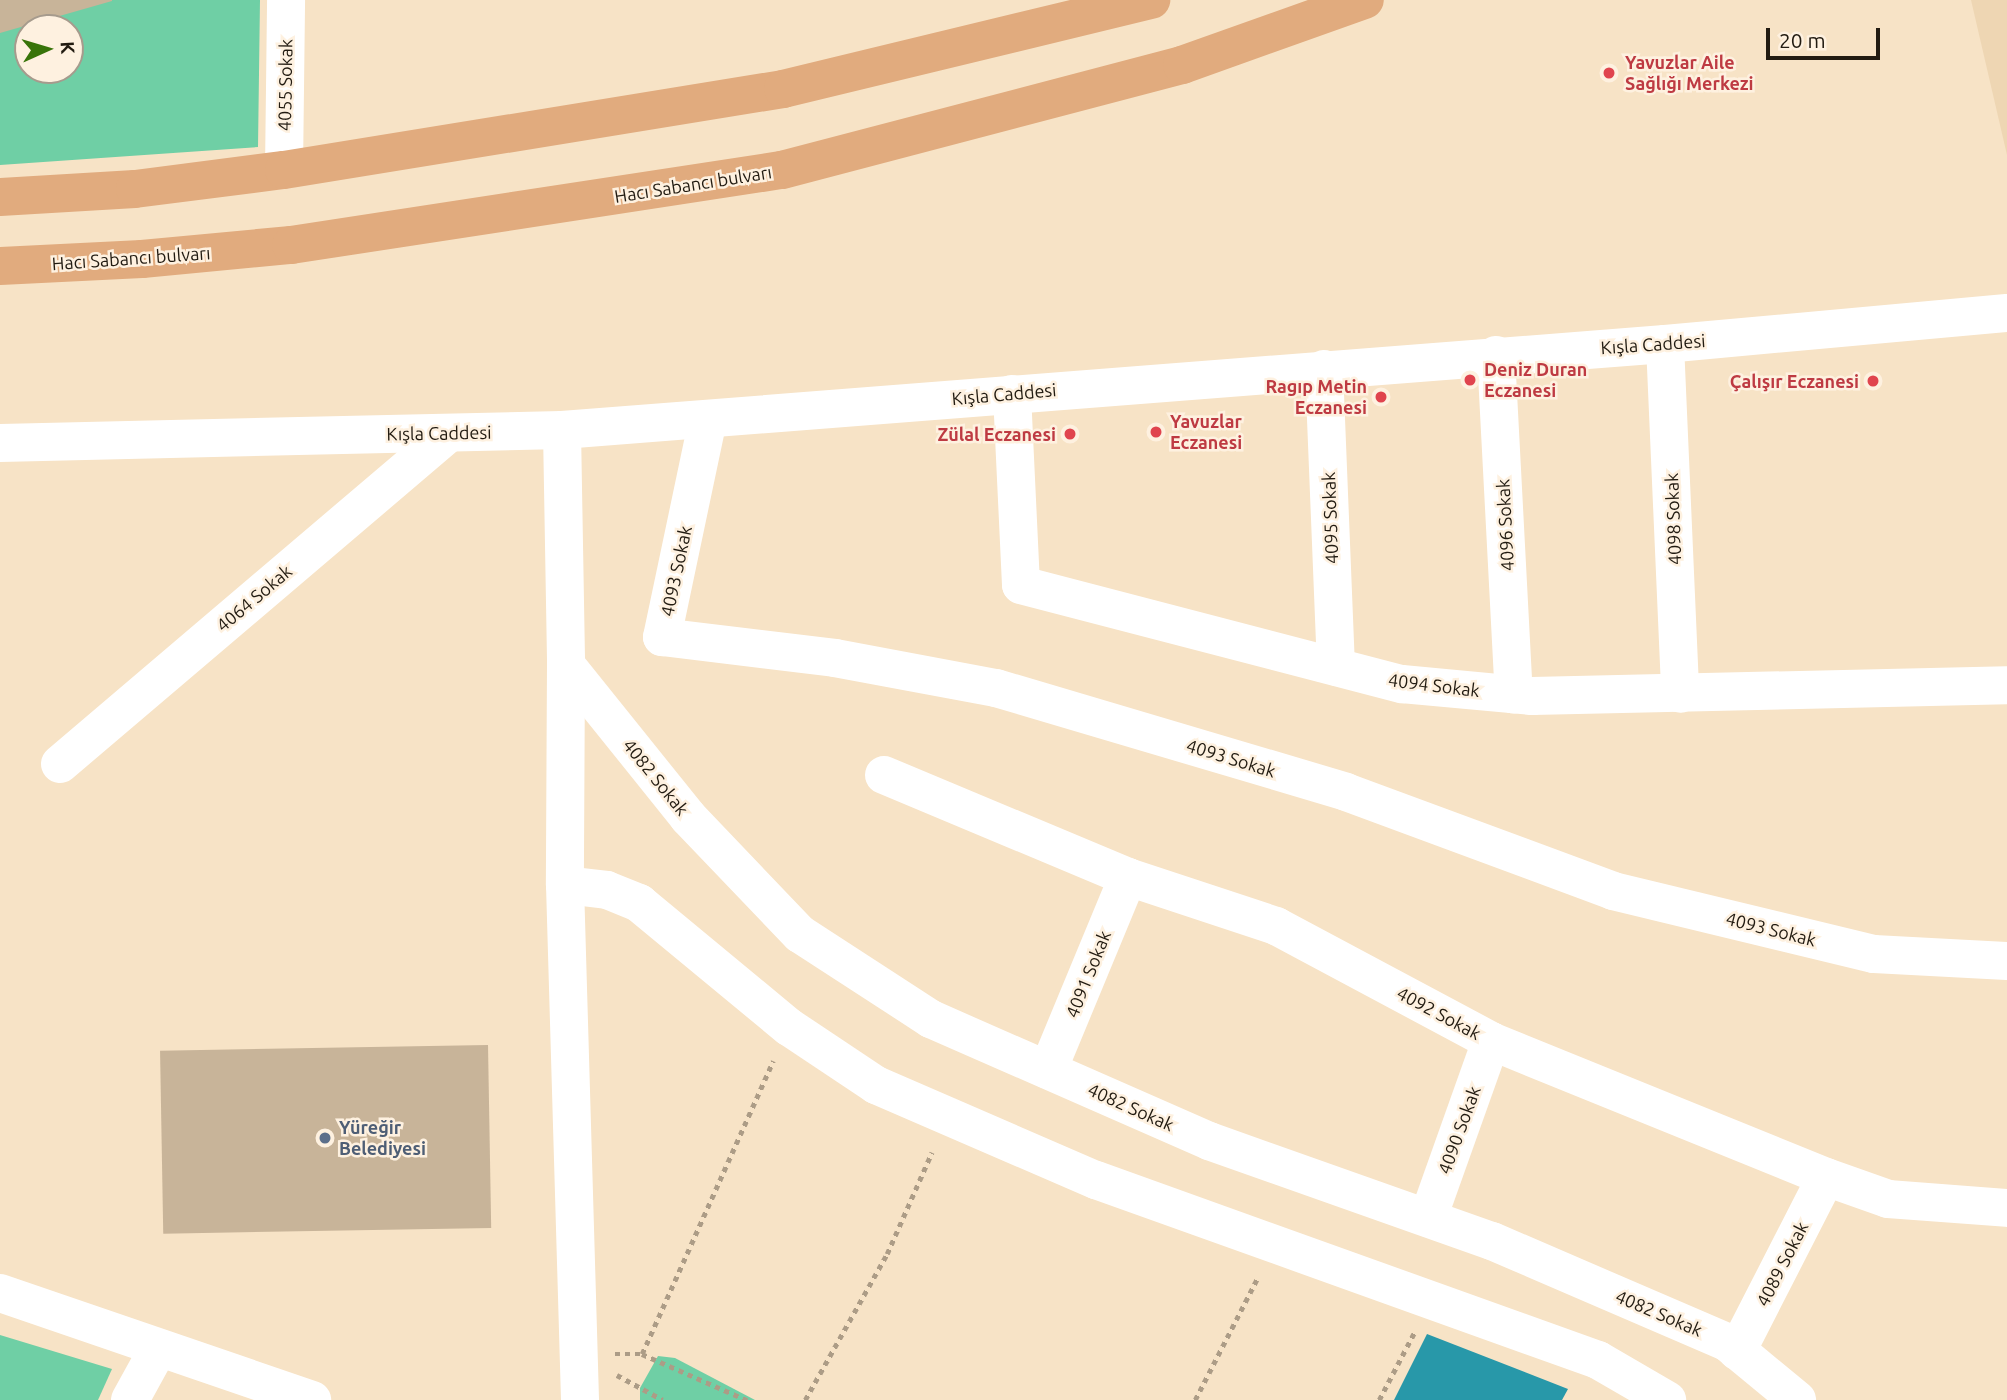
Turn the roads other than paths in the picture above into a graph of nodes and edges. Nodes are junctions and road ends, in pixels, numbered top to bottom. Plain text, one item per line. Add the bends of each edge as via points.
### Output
1 (286, 0) edge
2 (1150, 0) edge
3 (1365, 0) edge
4 (284, 170) junction
5 (0, 197) edge
6 (0, 267) edge
7 (2007, 313) edge
8 (1665, 344) junction
9 (1496, 355) junction
10 (1324, 369) junction
11 (1012, 394) junction
12 (708, 419) junction
13 (562, 430) junction
14 (449, 433) junction
15 (0, 443) edge
16 (566, 665) junction
17 (1336, 667) junction
18 (2007, 685) edge
19 (1680, 694) junction
20 (1514, 695) junction
21 (60, 764) dead end
22 (884, 775) dead end
23 (1128, 877) junction
24 (565, 885) junction
25 (2007, 961) edge
26 (1491, 1041) junction
27 (1048, 1070) junction
28 (1826, 1177) junction
29 (2007, 1208) edge
30 (1428, 1218) junction
31 (0, 1293) edge
32 (158, 1349) junction
33 (1737, 1351) junction
34 (130, 1400) edge
35 (312, 1400) edge
36 (580, 1400) edge
37 (1667, 1400) edge
38 (1797, 1400) edge

1 - 4 street, 4055 Sokak
2 - 4 main road via 783,89
3 - 6 main road, Hacı Sabancı bulvarı via 1182,65 782,170 291,245
4 - 5 main road via 135,189
7 - 8 street, Kışla Caddesi
8 - 9 street, Kışla Caddesi
8 - 19 street, 4098 Sokak
9 - 10 street, Kışla Caddesi
9 - 20 street, 4096 Sokak
10 - 11 street, Kışla Caddesi
10 - 17 street, 4095 Sokak
11 - 12 street, Kışla Caddesi
11 - 17 street, 4094 Sokak via 1021,585
12 - 13 street, Kışla Caddesi
12 - 25 street, 4093 Sokak via 662,637 835,658 996,688 1346,792 1613,891 1874,954
13 - 14 street, Kışla Caddesi
13 - 16 street
14 - 15 street, Kışla Caddesi
14 - 21 street, 4064 Sokak
16 - 24 street
16 - 27 street, 4082 Sokak via 688,817 800,934 931,1019
17 - 20 street, 4094 Sokak via 1402,684
18 - 19 street, 4094 Sokak
19 - 20 street, 4094 Sokak
22 - 23 street, 4092 Sokak
23 - 26 street, 4092 Sokak via 1276,926
23 - 27 street, 4091 Sokak
24 - 36 street
24 - 37 street via 607,890 639,904 789,1027 876,1084 1096,1180 1598,1360
26 - 28 street, 4092 Sokak
26 - 30 street, 4090 Sokak
27 - 30 street, 4082 Sokak via 1209,1141
28 - 29 street, 4092 Sokak via 1888,1199
28 - 33 street, 4089 Sokak
30 - 33 street, 4082 Sokak via 1727,1342
31 - 32 street
32 - 34 street
32 - 35 street
33 - 38 street, 4082 Sokak

